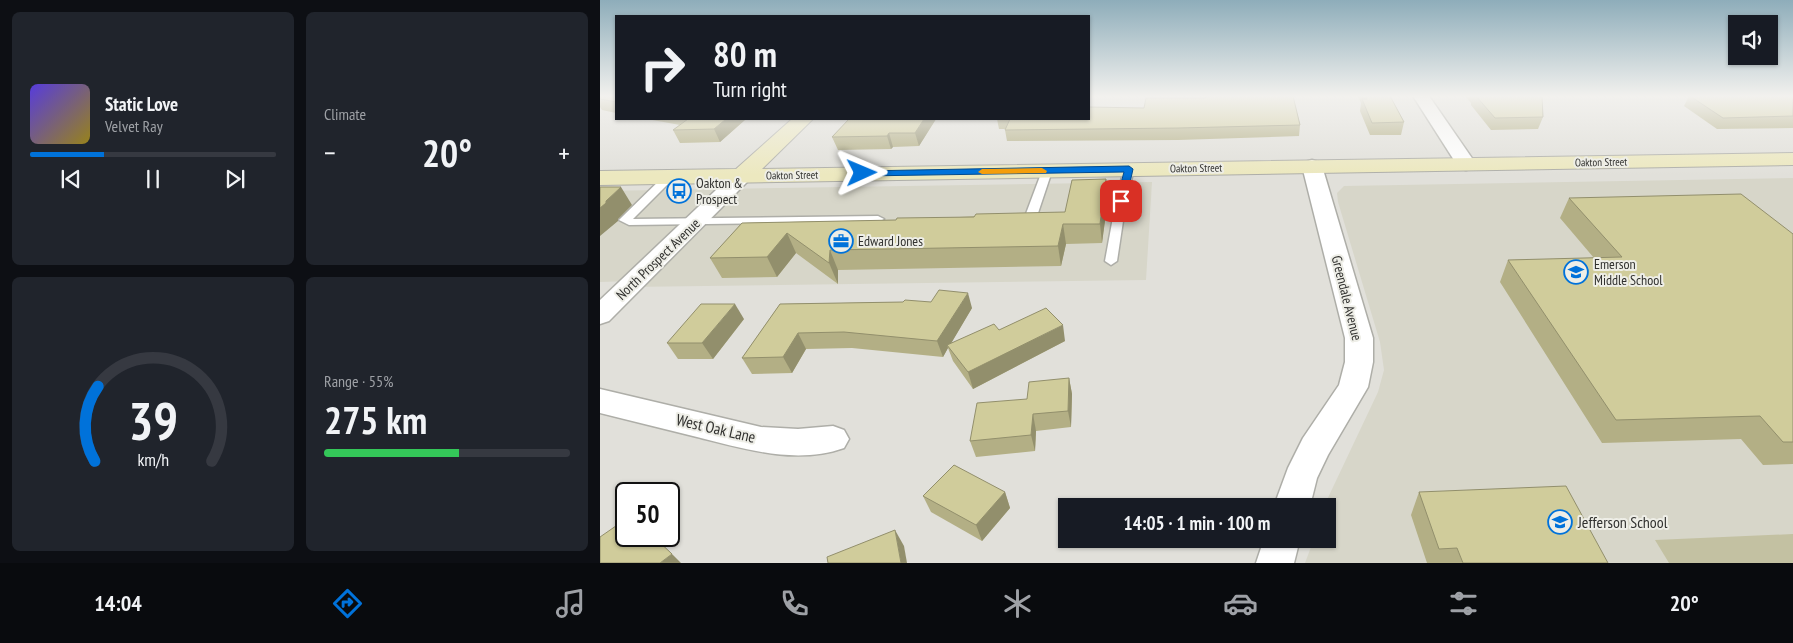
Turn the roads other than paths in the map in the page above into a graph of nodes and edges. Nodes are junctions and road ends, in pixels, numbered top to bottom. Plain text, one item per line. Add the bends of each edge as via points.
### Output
1 (799, 122) edge
2 (1438, 122) edge
3 (1793, 159) edge
4 (1466, 164) junction
5 (1312, 166) junction
6 (1129, 169) junction
7 (1047, 171) junction
8 (743, 175) junction
9 (670, 176) junction
10 (604, 180) edge
11 (878, 219) edge
12 (1030, 219) edge
13 (696, 222) junction
14 (1111, 261) dead end
15 (600, 315) edge
16 (600, 400) edge
17 (833, 439) dead end
18 (1294, 498) edge
19 (1279, 548) edge
20 (1275, 563) edge

1 - 8 main road, North Prospect Avenue
2 - 4 street
3 - 4 main road, Oakton Street
4 - 5 main road, Oakton Street
5 - 6 main road, Oakton Street
5 - 18 street, Greendale Avenue via 1359,338 1359,362 1353,386 1315,448
6 - 7 main road, Oakton Street
6 - 14 lane
7 - 8 main road, Oakton Street
7 - 12 lane
8 - 9 main road, Oakton Street
8 - 13 street, North Prospect Avenue
9 - 10 main road, Oakton Street
9 - 13 lane via 625,220
11 - 13 lane
13 - 15 street, North Prospect Avenue
16 - 17 street, West Oak Lane via 761,440 798,442
19 - 20 street

